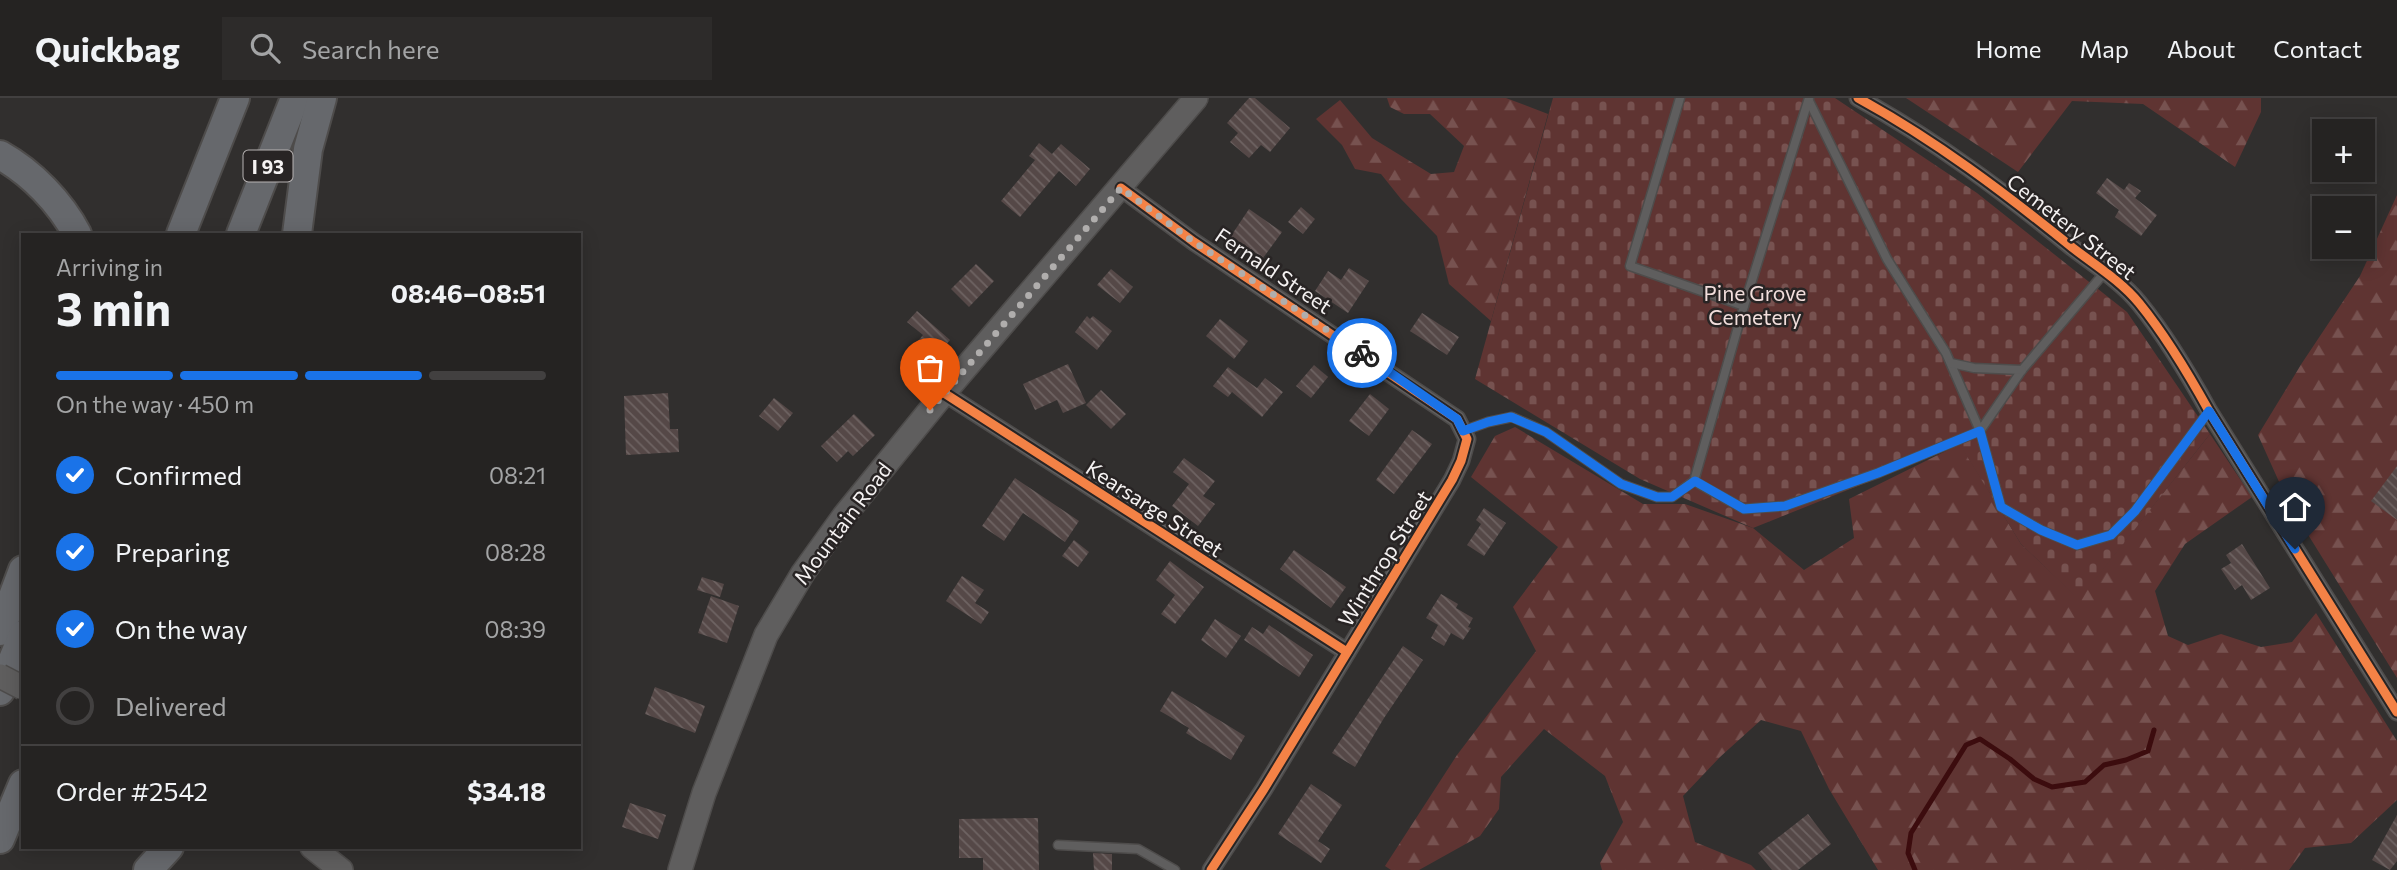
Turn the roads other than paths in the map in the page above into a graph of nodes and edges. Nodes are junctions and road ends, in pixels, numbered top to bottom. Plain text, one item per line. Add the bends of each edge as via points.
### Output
1 (235, 98) edge
2 (295, 98) edge
3 (322, 98) edge
4 (1196, 98) edge
5 (1680, 98) edge
6 (1858, 98) edge
7 (1809, 99) edge
8 (0, 155) edge
9 (1121, 188) junction
10 (76, 233) edge
11 (181, 233) edge
12 (241, 233) edge
13 (297, 233) edge
14 (2105, 272) junction
15 (1745, 306) junction
16 (1951, 363) junction
17 (2022, 370) junction
18 (944, 393) junction
19 (2209, 411) junction
20 (1980, 431) junction
21 (1465, 435) junction
22 (1695, 481) junction
23 (21, 575) edge
24 (0, 631) edge
25 (21, 640) edge
26 (1347, 652) junction
27 (0, 676) edge
28 (21, 687) edge
29 (0, 691) edge
30 (2397, 712) edge
31 (21, 789) edge
32 (0, 839) edge
33 (1058, 845) dead end
34 (167, 849) edge
35 (315, 849) edge
36 (148, 870) edge
37 (341, 870) edge
38 (680, 870) edge
39 (1175, 870) edge
40 (1211, 870) edge

1 - 11 highway, I 93
2 - 12 highway, I 93
3 - 13 highway via 308,149
4 - 9 main road, Mountain Road
5 - 15 lane via 1630,266
6 - 14 street, Cemetery Street via 1916,131
7 - 15 lane
7 - 16 lane via 1887,259
8 - 10 highway via 42,187
9 - 18 main road, Mountain Road
9 - 21 street, Fernald Street via 1423,394 1457,419
14 - 17 lane
14 - 19 street, Cemetery Street via 2138,301 2185,367
15 - 22 lane
16 - 17 lane
16 - 20 lane
17 - 20 lane
18 - 26 street, Kearsarge Street
18 - 38 main road, Mountain Road via 844,516 766,635 704,793
19 - 20 lane via 2135,511 2111,535 2077,545 2001,507
19 - 30 street, Cemetery Street
20 - 22 lane via 1785,506 1744,509
21 - 22 lane via 1488,422 1511,417 1546,432 1621,484 1657,497 1672,497
21 - 26 street, Winthrop Street via 1452,480
23 - 24 highway
25 - 29 highway
26 - 40 street, Winthrop Street
27 - 28 main road, bridge
31 - 32 highway
33 - 39 lane via 1138,849
34 - 36 highway
35 - 37 main road

